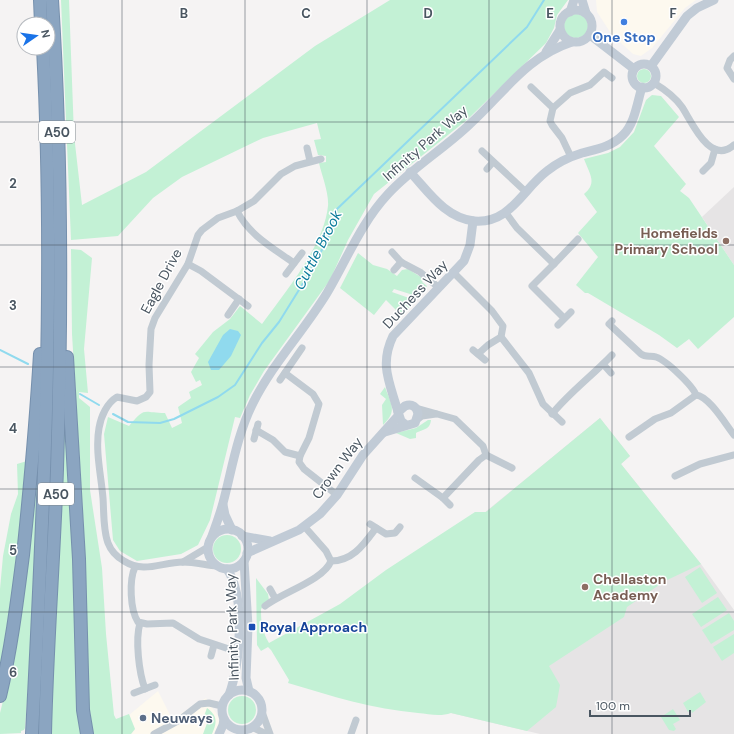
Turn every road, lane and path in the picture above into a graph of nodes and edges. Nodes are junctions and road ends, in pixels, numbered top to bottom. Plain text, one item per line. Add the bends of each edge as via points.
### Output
1 (40, 0) edge
2 (52, 0) edge
3 (574, 0) edge
4 (582, 0) edge
5 (714, 0) edge
6 (570, 12) junction
7 (586, 13) junction
8 (41, 16) edge
9 (560, 30) junction
10 (590, 35) junction
11 (572, 42) junction
12 (546, 52) junction
13 (43, 56) edge
14 (734, 56) edge
15 (651, 66) junction
16 (634, 69) junction
17 (612, 78) dead end
18 (734, 79) edge
19 (654, 83) junction
20 (531, 87) dead end
21 (642, 87) junction
22 (553, 108) junction
23 (734, 145) edge
24 (307, 148) dead end
25 (715, 149) junction
26 (482, 151) dead end
27 (571, 157) junction
28 (321, 159) dead end
29 (310, 161) junction
30 (493, 162) junction
31 (487, 169) dead end
32 (703, 171) dead end
33 (410, 172) junction
34 (526, 192) junction
35 (237, 211) junction
36 (506, 213) junction
37 (473, 221) junction
38 (578, 239) dead end
39 (392, 252) dead end
40 (302, 253) dead end
41 (48, 259) junction
42 (401, 262) junction
43 (188, 264) junction
44 (294, 264) junction
45 (554, 264) junction
46 (394, 270) dead end
47 (60, 272) junction
48 (454, 273) junction
49 (286, 274) dead end
50 (438, 287) junction
51 (239, 299) junction
52 (248, 306) dead end
53 (571, 312) dead end
54 (228, 315) dead end
55 (564, 318) junction
56 (612, 321) dead end
57 (558, 325) dead end
58 (501, 337) junction
59 (302, 348) dead end
60 (612, 355) dead end
61 (485, 360) dead end
62 (603, 364) junction
63 (285, 373) junction
64 (611, 373) dead end
65 (280, 380) dead end
66 (391, 387) junction
67 (696, 395) junction
68 (406, 405) junction
69 (416, 408) junction
70 (398, 414) junction
71 (436, 414) junction
72 (552, 414) junction
73 (418, 419) junction
74 (562, 422) dead end
75 (406, 425) junction
76 (630, 426) dead end
77 (635, 432) junction
78 (383, 433) junction
79 (734, 435) edge
80 (629, 436) dead end
81 (254, 438) dead end
82 (486, 455) junction
83 (734, 455) edge
84 (300, 456) junction
85 (512, 468) dead end
86 (675, 476) dead end
87 (415, 478) dead end
88 (337, 495) junction
89 (443, 498) junction
90 (223, 504) junction
91 (450, 505) dead end
92 (370, 524) dead end
93 (304, 526) junction
94 (400, 527) dead end
95 (376, 528) junction
96 (232, 530) junction
97 (212, 536) junction
98 (242, 536) junction
99 (270, 541) junction
100 (208, 547) junction
101 (246, 557) junction
102 (331, 561) junction
103 (183, 562) junction
104 (217, 566) junction
105 (135, 567) junction
106 (227, 569) junction
107 (270, 589) dead end
108 (275, 598) junction
109 (265, 606) dead end
110 (140, 623) junction
111 (214, 645) junction
112 (226, 648) dead end
113 (211, 656) dead end
114 (155, 685) dead end
115 (145, 688) junction
116 (249, 691) junction
117 (134, 693) dead end
118 (229, 694) junction
119 (0, 696) edge
120 (222, 706) junction
121 (262, 712) junction
122 (224, 718) junction
123 (356, 720) dead end
124 (245, 730) edge
125 (32, 734) edge
126 (45, 734) edge
127 (87, 734) edge
128 (154, 734) edge
129 (219, 734) edge
130 (266, 734) edge
131 (270, 734) edge
132 (352, 734) edge

1 - 8 highway
2 - 47 highway, A50
3 - 6 street
4 - 7 street
5 - 15 street via 687,16
6 - 7 street via 578,10
6 - 9 street via 562,19
7 - 10 street via 593,24
9 - 11 street via 564,38
9 - 12 street, Infinity Park Way
10 - 11 street via 582,41
10 - 16 street
11 - 12 street, Infinity Park Way
12 - 33 street, Infinity Park Way via 519,74 457,136
13 - 41 highway, A50
14 - 18 street via 727,68
15 - 16 street via 640,64
15 - 19 street via 656,72
16 - 21 street via 633,80
17 - 22 street via 601,69 590,85 570,93
19 - 21 street
19 - 25 street via 674,97 700,137
20 - 22 street
21 - 27 street via 633,119 624,135 611,144
22 - 27 street via 550,121
23 - 25 street via 725,150
24 - 29 street
25 - 32 street via 710,163
26 - 30 street
27 - 34 street via 546,172
28 - 29 street, Eagle Drive
29 - 35 street, Eagle Drive via 281,174 254,201
30 - 31 street
30 - 34 street
33 - 37 street via 441,206
33 - 90 street, Infinity Park Way via 374,210 321,302 260,390 240,435
34 - 36 street
35 - 43 street, Eagle Drive via 218,218 202,230
35 - 44 street via 252,232
36 - 37 street via 486,220
36 - 45 street
37 - 48 street, Duchess Way via 468,253
38 - 45 street
39 - 42 street
40 - 44 street
41 - 119 highway via 28,504 11,639
41 - 125 highway, A50 via 46,432
42 - 46 street
42 - 50 street via 420,272
43 - 51 street
43 - 105 street, Eagle Drive via 160,307 152,329 150,392 137,401 121,396 112,399 99,429 98,454 108,543 118,557
44 - 49 street
45 - 55 street via 532,286
47 - 126 highway, A50 via 57,467
47 - 127 highway via 79,559 83,710
48 - 50 street, Duchess Way
48 - 58 street via 502,322
50 - 66 street, Duchess Way via 390,341 385,367
51 - 52 street
51 - 54 street
53 - 55 street
55 - 57 street
56 - 67 street via 609,324 641,354 662,361 690,385
58 - 61 street via 475,352
58 - 72 street via 529,373 540,399
59 - 63 street
60 - 62 street
62 - 64 street
62 - 72 street
63 - 65 street
63 - 84 street via 313,394 319,404 309,438
66 - 68 street, Duchess Way
66 - 70 street, Duchess Way
67 - 77 street via 671,413 655,419
67 - 79 street via 710,405
68 - 69 street
68 - 70 street, Crown Way
69 - 71 street
69 - 73 street
70 - 75 street via 401,422
70 - 78 street, Crown Way
71 - 73 street, Crown Way
71 - 82 street via 450,417 460,423 483,446
72 - 74 street
73 - 75 street, Crown Way via 413,424
75 - 78 street, Crown Way
76 - 77 street
77 - 80 street
78 - 88 street, Crown Way via 363,455
81 - 84 street via 257,427 285,452
82 - 85 street
82 - 89 street
83 - 86 street via 704,463
84 - 88 street via 299,462 304,469
87 - 89 street
88 - 93 street, Crown Way via 320,514
89 - 91 street
90 - 96 street, Infinity Park Way via 225,516
90 - 97 street, Infinity Park Way
92 - 95 street
93 - 99 street, Crown Way
93 - 102 street via 326,551
94 - 95 street via 396,533 386,534
95 - 102 street via 357,552 338,561
96 - 97 street via 223,530
96 - 98 street
97 - 100 street
98 - 99 street, Crown Way
98 - 101 street via 247,544
99 - 101 street, Crown Way
100 - 103 street
100 - 104 street via 209,556
101 - 106 street via 237,566
101 - 116 street, Infinity Park Way via 246,678
102 - 108 street via 322,572 290,592
103 - 104 street
103 - 105 street via 151,568
104 - 106 street
105 - 110 street via 131,582 135,618
106 - 118 street, Infinity Park Way via 235,585 239,623 236,671
107 - 108 street
108 - 109 street
110 - 111 street via 173,623
110 - 115 street via 137,632 140,677
111 - 112 street
111 - 113 street
114 - 115 street
115 - 117 street
116 - 118 street via 239,690
116 - 121 street via 259,699
118 - 120 street
120 - 122 street
120 - 128 street via 203,703
121 - 124 street via 258,722
121 - 131 street
122 - 124 street via 232,728
122 - 129 street
123 - 132 street
124 - 130 street

